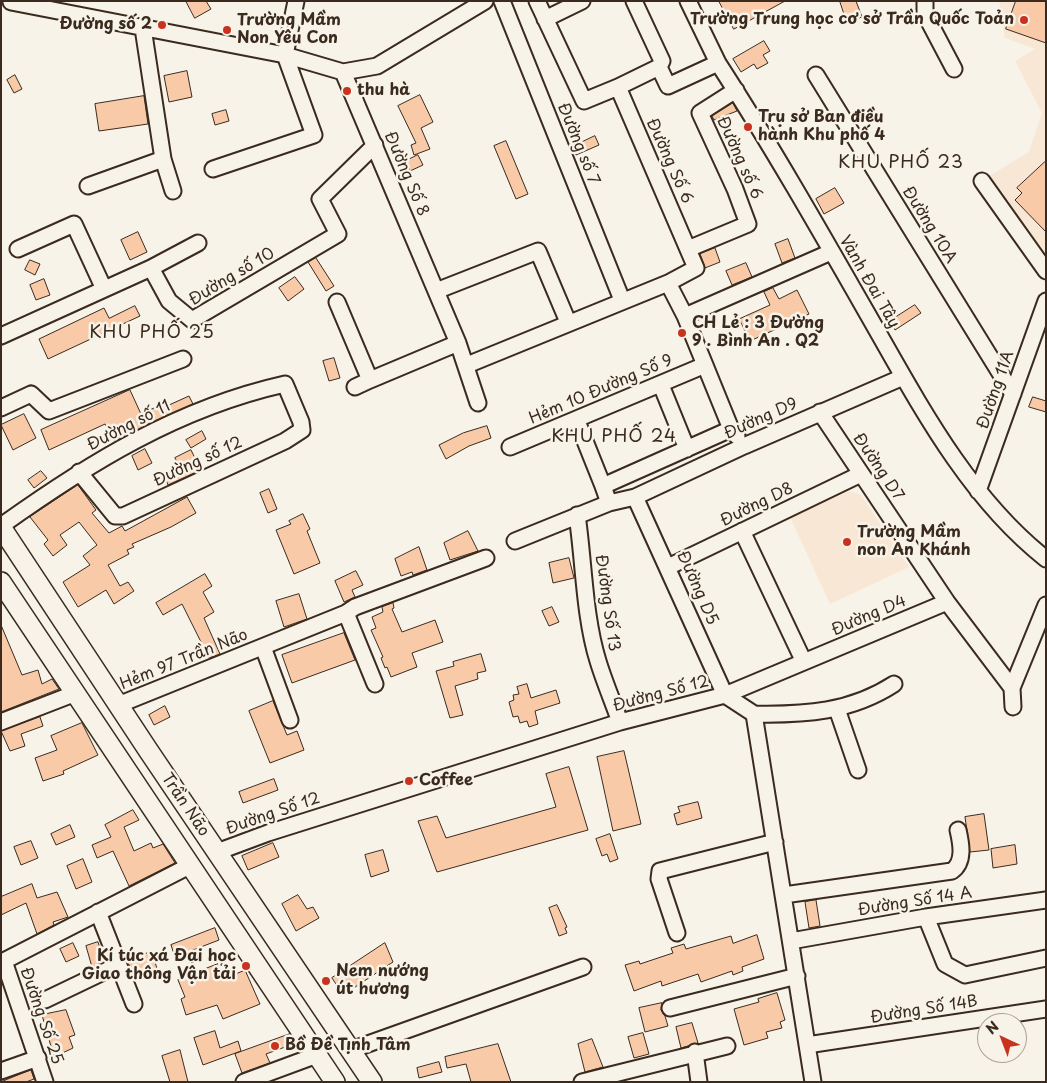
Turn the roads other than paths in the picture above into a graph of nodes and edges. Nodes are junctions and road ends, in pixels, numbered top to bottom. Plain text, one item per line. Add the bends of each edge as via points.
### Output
1 (296, 1) edge
2 (485, 1) edge
3 (502, 1) edge
4 (537, 1) edge
5 (582, 1) edge
6 (634, 1) edge
7 (688, 1) edge
8 (925, 1) edge
9 (8, 3) edge
10 (545, 19) junction
11 (142, 28) junction
12 (285, 56) junction
13 (718, 63) junction
14 (658, 67) junction
15 (954, 69) dead end
16 (344, 72) junction
17 (816, 75) dead end
18 (618, 88) junction
19 (736, 90) junction
20 (375, 145) junction
21 (163, 159) junction
22 (213, 168) dead end
23 (982, 181) dead end
24 (88, 186) dead end
25 (173, 191) dead end
26 (198, 243) dead end
27 (18, 248) dead end
28 (688, 249) junction
29 (831, 252) junction
30 (151, 268) junction
31 (1046, 272) edge
32 (668, 283) junction
33 (104, 289) junction
34 (436, 291) junction
35 (622, 300) junction
36 (1046, 300) edge
37 (337, 302) dead end
38 (685, 316) junction
39 (568, 322) junction
40 (1, 336) edge
41 (458, 343) junction
42 (183, 358) dead end
43 (466, 365) junction
44 (705, 365) junction
45 (903, 377) junction
46 (370, 380) junction
47 (286, 384) joint
48 (661, 385) junction
49 (355, 387) dead end
50 (1013, 394) junction
51 (478, 403) dead end
52 (1, 408) edge
53 (820, 412) junction
54 (577, 420) junction
55 (732, 429) junction
56 (744, 446) junction
57 (510, 447) dead end
58 (687, 449) junction
59 (80, 472) junction
60 (861, 474) junction
61 (603, 486) junction
62 (978, 491) junction
63 (635, 497) junction
64 (609, 503) junction
65 (577, 515) junction
66 (1, 527) edge
67 (742, 532) junction
68 (515, 541) dead end
69 (486, 558) dead end
70 (1046, 560) edge
71 (668, 567) junction
72 (1, 582) edge
73 (947, 602) junction
74 (1046, 605) edge
75 (346, 613) junction
76 (263, 647) junction
77 (804, 662) junction
78 (375, 684) dead end
79 (894, 684) dead end
80 (1012, 688) junction
81 (76, 693) junction
82 (726, 695) junction
83 (118, 705) junction
84 (1013, 707) dead end
85 (837, 710) junction
86 (754, 714) junction
87 (290, 720) dead end
88 (1, 722) edge
89 (620, 722) junction
90 (148, 750) junction
91 (125, 767) junction
92 (858, 770) dead end
93 (958, 830) dead end
94 (775, 842) junction
95 (217, 852) junction
96 (190, 865) junction
97 (784, 895) junction
98 (1046, 900) edge
99 (98, 912) junction
100 (926, 917) junction
101 (677, 933) dead end
102 (791, 941) junction
103 (1046, 958) edge
104 (118, 965) junction
105 (583, 967) dead end
106 (4, 974) edge
107 (797, 976) junction
108 (44, 1000) dead end
109 (134, 1004) dead end
110 (670, 1008) dead end
111 (1046, 1009) edge
112 (23, 1043) dead end
113 (807, 1045) junction
114 (726, 1046) dead end
115 (351, 1050) junction
116 (695, 1052) junction
117 (317, 1055) junction
118 (38, 1058) junction
119 (1, 1071) edge
120 (367, 1080) edge
121 (45, 1082) edge
122 (244, 1082) edge
123 (334, 1082) edge
124 (582, 1082) edge
125 (700, 1082) edge
126 (812, 1082) edge

1 - 12 street
2 - 16 street via 377,66
3 - 35 street, Đường số 7
4 - 10 street
5 - 10 street
6 - 14 street via 662,61
7 - 13 street, Vành Đai Tây
8 - 15 street via 925,14
9 - 11 street
10 - 18 street via 584,101
11 - 12 street
11 - 21 street
12 - 16 street
12 - 22 street via 314,135
13 - 14 street via 668,86
13 - 19 street, Vành Đai Tây
14 - 18 street
16 - 20 street, Đường Số 8
17 - 50 street, Đường 10A
18 - 28 street, Đường Số 6
19 - 28 street, Đường số 6 via 700,113 736,189 748,224
19 - 29 street, Vành Đai Tây
20 - 30 street, Đường số 10 via 320,199 338,234 192,320 169,301
20 - 34 street, Đường Số 8
21 - 24 street
21 - 25 street
23 - 31 street
26 - 30 street
27 - 33 street via 74,224
28 - 32 street, Đường Số 6 via 696,268
29 - 38 street
29 - 45 street, Vành Đai Tây
30 - 33 street
32 - 35 street
32 - 38 street
33 - 40 street
34 - 39 street via 538,251
34 - 41 street, Đường Số 8
35 - 39 street
36 - 50 street, Đường 11A
37 - 46 street
38 - 44 street
39 - 43 street
41 - 43 street, Đường Số 8
41 - 46 street
42 - 52 street via 50,411 32,394
43 - 51 street, Đường Số 8
44 - 48 street, Hẻm 10 Đường Số 9
44 - 55 street
45 - 53 street, Đường D9
45 - 62 street, Vành Đai Tây
46 - 49 street
47 - 59 street, Đường số 11 via 223,400
47 - 59 street, Đường số 12 via 302,430 285,441 123,516 115,516
48 - 54 street, Hẻm 10 Đường Số 9
48 - 58 street
50 - 62 street, Đường 11A
53 - 56 street, Đường D9
53 - 60 street, Đường D7
54 - 57 street, Hẻm 10 Đường Số 9
54 - 61 street
55 - 56 street
55 - 58 street
56 - 63 street, Đường D9
58 - 61 street
59 - 66 street, Đường số 11
60 - 67 street, Đường D8
60 - 73 street, Đường D7
61 - 64 street
62 - 70 street, Vành Đai Tây via 1008,527
63 - 64 street, Đường D9
63 - 71 street, Đường D5
64 - 65 street, Đường D9
65 - 68 street, Đường D9
65 - 89 street, Đường Số 13 via 587,606 598,660
66 - 83 main road, Trần Não
67 - 71 street, Đường D8
67 - 77 street
69 - 75 street, Hẻm 97 Trần Não via 354,607
71 - 82 street, Đường D5
72 - 81 main road, Trần Não
73 - 77 street, Đường D4
73 - 80 street, Đường D7
74 - 80 street
75 - 76 street, Hẻm 97 Trần Não
75 - 78 street
76 - 83 street, Hẻm 97 Trần Não
76 - 87 street, Hẻm 97 Trần Não
77 - 82 street, Đường D4
79 - 85 street via 875,696
80 - 84 street
81 - 88 street
81 - 91 main road, Trần Não
82 - 86 street, Đường Số 12
82 - 89 street, Đường Số 12
83 - 90 main road, Trần Não
85 - 86 street via 799,715
85 - 92 street
86 - 94 street
89 - 95 street, Đường Số 12
90 - 91 main road
90 - 95 main road, Trần Não
91 - 96 main road, Trần Não
93 - 97 street via 961,855 952,871
94 - 97 street
94 - 101 street via 660,871 659,879
95 - 115 main road, Trần Não
96 - 99 street
96 - 117 main road, Trần Não
97 - 102 street
98 - 100 street, Đường Số 14 A
99 - 104 street
99 - 106 street
100 - 102 street, Đường Số 14 A
100 - 103 street via 945,964 966,975
102 - 107 street
104 - 108 street
104 - 109 street
105 - 115 street
106 - 112 street
106 - 118 street, Đường Số 25
107 - 110 street
107 - 113 street
111 - 113 street, Đường Số 14B
113 - 126 street
114 - 116 street
115 - 120 main road, Trần Não
116 - 124 street
116 - 125 street
117 - 122 street
117 - 123 main road, Trần Não
118 - 119 street
118 - 121 street, Đường Số 25

